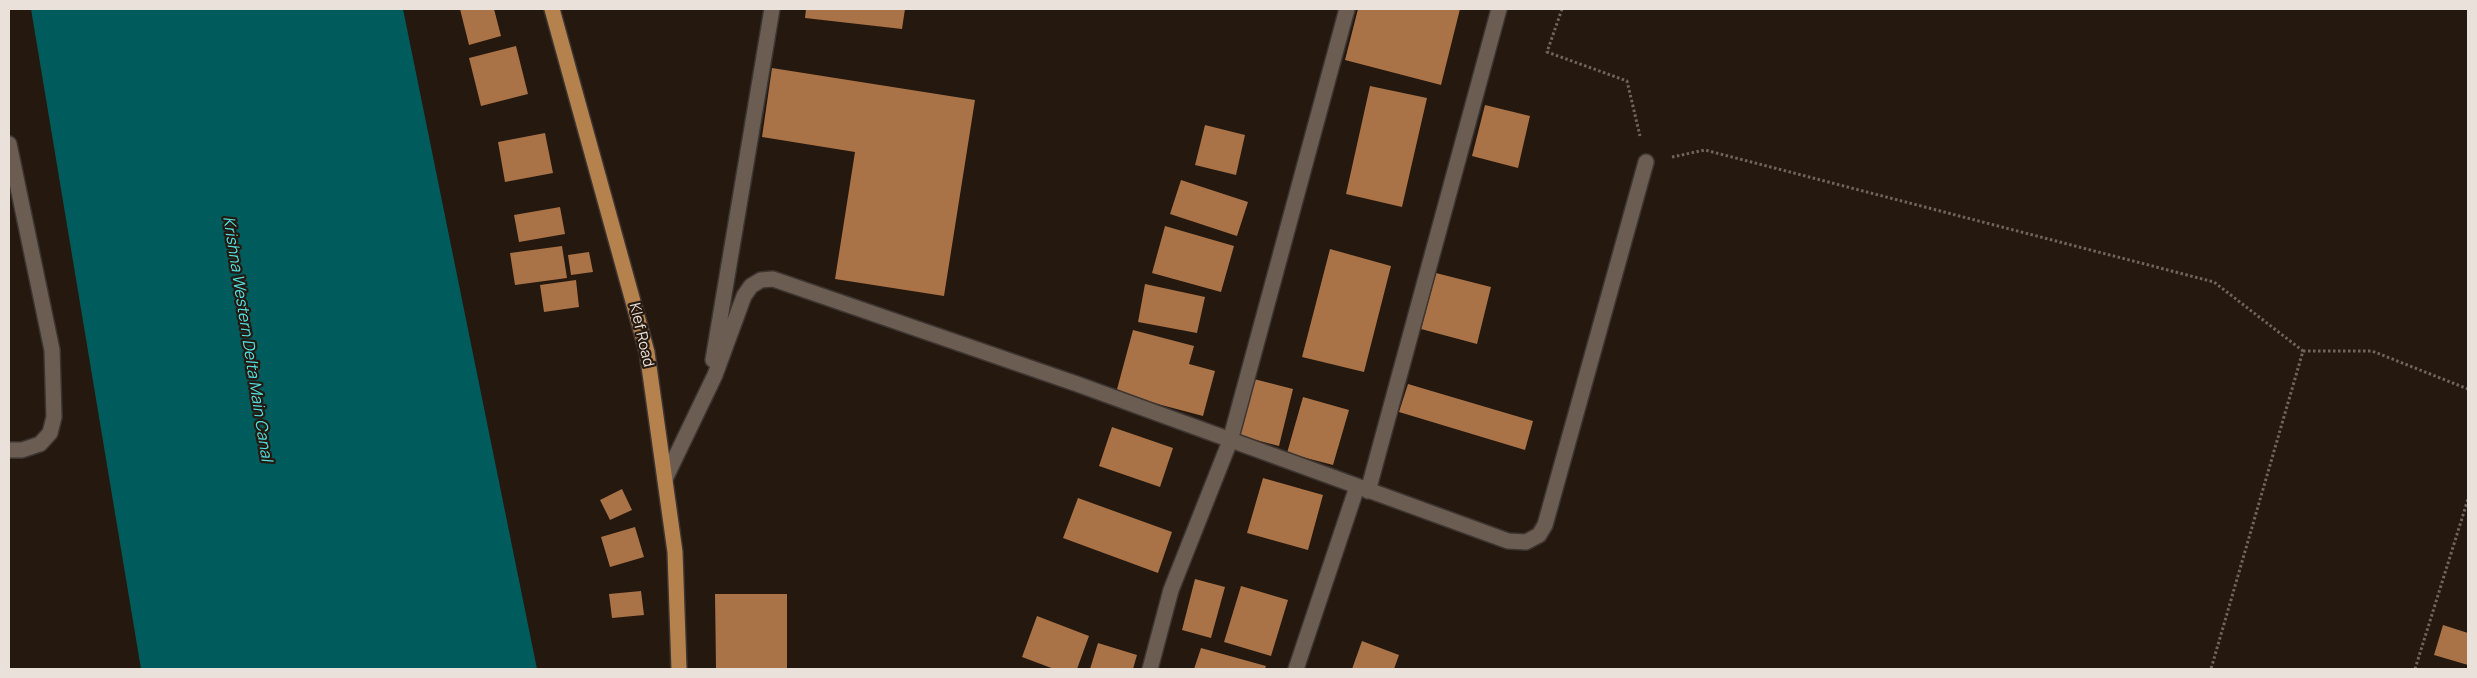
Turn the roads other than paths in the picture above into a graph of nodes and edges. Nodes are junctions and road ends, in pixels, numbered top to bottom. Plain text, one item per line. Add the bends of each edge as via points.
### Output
1 (552, 9) edge
2 (772, 9) edge
3 (1347, 9) edge
4 (1499, 9) edge
5 (9, 144) edge
6 (1646, 162) road end
7 (708, 390) junction
8 (1230, 440) junction
9 (9, 450) edge
10 (665, 479) junction
11 (1363, 489) junction
12 (679, 669) edge
13 (1150, 669) edge
14 (1296, 669) edge

1 - 10 main road, Klef Road via 647,352
2 - 7 street
3 - 8 street
4 - 11 street
5 - 9 street via 52,350 54,417 50,433 40,444
6 - 11 street via 1545,525 1539,535 1526,542 1508,541
7 - 8 street via 744,296 761,280 773,279
7 - 10 street
8 - 11 street
8 - 13 street via 1171,590
10 - 12 main road, Klef Road via 675,552
11 - 14 street

